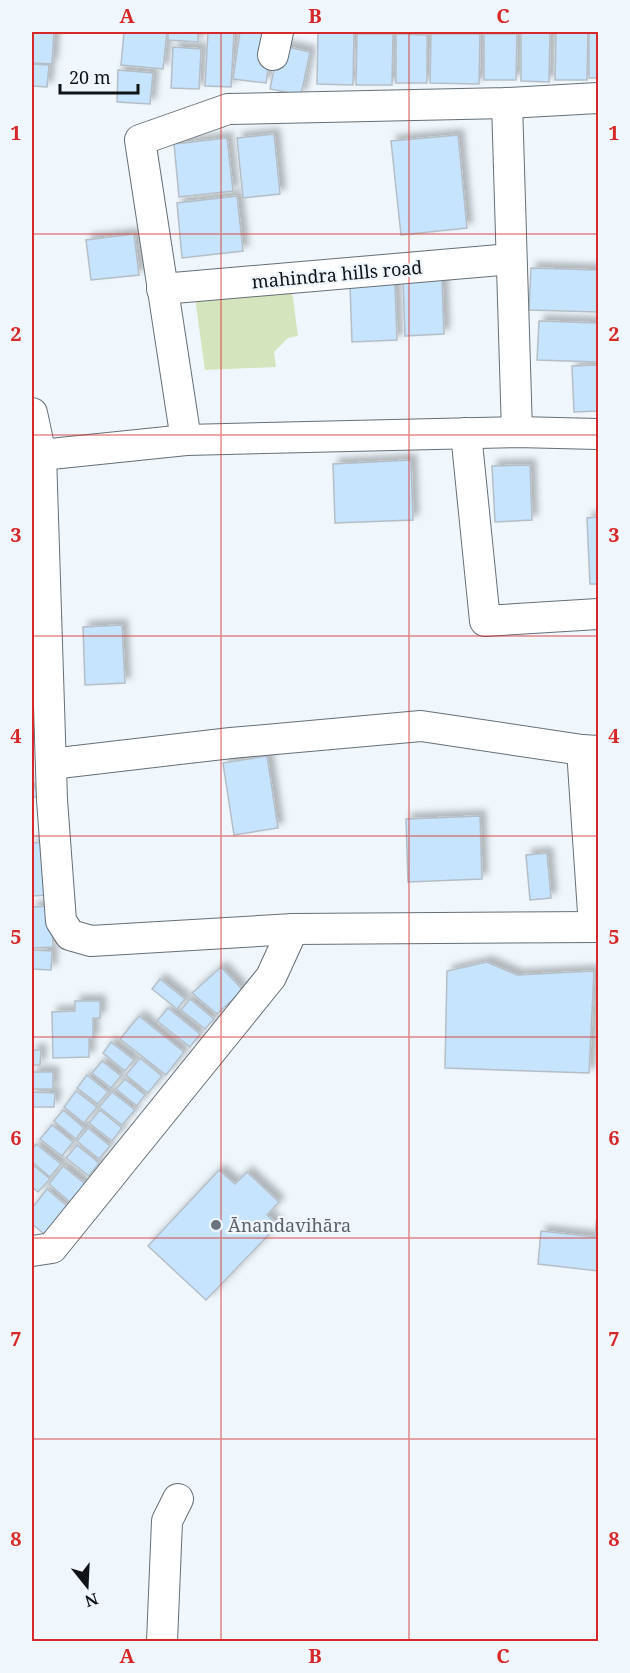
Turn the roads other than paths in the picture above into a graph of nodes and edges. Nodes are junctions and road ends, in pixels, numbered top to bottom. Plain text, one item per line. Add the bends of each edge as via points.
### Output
1 (598, 98) edge
2 (507, 103) junction
3 (511, 259) junction
4 (162, 289) junction
5 (32, 413) edge
6 (518, 432) junction
7 (466, 433) junction
8 (598, 435) edge
9 (186, 440) junction
10 (40, 455) junction
11 (598, 614) edge
12 (590, 750) edge
13 (51, 764) junction
14 (42, 805) edge
15 (596, 927) edge
16 (293, 929) junction
17 (32, 1251) edge
18 (178, 1499) dead end
19 (162, 1641) edge

1 - 2 street
2 - 3 street
2 - 4 street via 228,109 140,140
3 - 4 street, mahindra hills road
3 - 6 street
4 - 9 street
5 - 10 street
6 - 7 street
6 - 8 street
7 - 9 street
7 - 11 street via 484,621
9 - 10 street
10 - 13 street
12 - 13 street via 421,726
12 - 15 street
13 - 14 street
14 - 16 street via 61,921 70,935 91,941
15 - 16 street
16 - 17 street via 271,977 60,1239 52,1248
18 - 19 street via 167,1521

